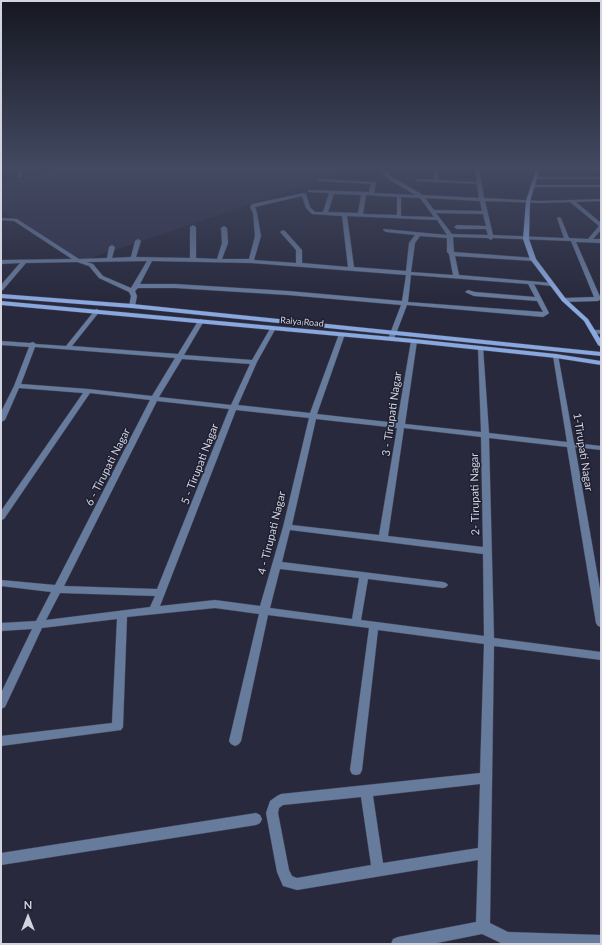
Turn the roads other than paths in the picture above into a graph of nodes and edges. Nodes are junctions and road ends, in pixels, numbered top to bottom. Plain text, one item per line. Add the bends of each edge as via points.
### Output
1 (255, 213) edge
2 (319, 213) edge
3 (398, 213) edge
4 (434, 213) edge
5 (485, 213) edge
6 (527, 213) edge
7 (586, 213) edge
8 (325, 214) joint
9 (344, 214) junction
10 (360, 215) joint
11 (398, 217) junction
12 (559, 218) dead end
13 (1, 219) edge
14 (438, 219) junction
15 (601, 226) edge
16 (193, 227) dead end
17 (457, 227) dead end
18 (224, 228) dead end
19 (489, 228) junction
20 (386, 230) dead end
21 (283, 232) dead end
22 (419, 234) junction
23 (450, 236) junction
24 (491, 238) junction
25 (526, 239) junction
26 (570, 240) junction
27 (589, 241) junction
28 (601, 241) edge
29 (138, 242) dead end
30 (112, 247) dead end
31 (452, 254) junction
32 (132, 259) junction
33 (533, 259) junction
34 (109, 260) junction
35 (150, 260) junction
36 (194, 260) junction
37 (219, 260) junction
38 (250, 260) junction
39 (79, 261) junction
40 (1, 262) edge
41 (24, 262) junction
42 (299, 263) junction
43 (352, 268) junction
44 (410, 273) junction
45 (456, 276) junction
46 (530, 282) junction
47 (551, 284) junction
48 (136, 286) junction
49 (1, 289) edge
50 (132, 291) junction
51 (468, 292) dead end
52 (1, 296) edge
53 (539, 299) junction
54 (600, 299) edge
55 (564, 300) junction
56 (1, 303) edge
57 (405, 303) junction
58 (132, 306) junction
59 (96, 311) junction
60 (201, 321) junction
61 (273, 328) junction
62 (598, 332) edge
63 (342, 334) junction
64 (392, 336) junction
65 (414, 341) junction
66 (1, 343) edge
67 (33, 344) junction
68 (601, 345) edge
69 (68, 347) junction
70 (481, 348) junction
71 (601, 354) edge
72 (556, 356) junction
73 (181, 357) junction
74 (254, 362) junction
75 (601, 363) edge
76 (17, 386) junction
77 (88, 391) junction
78 (155, 397) junction
79 (1, 401) edge
80 (10, 402) junction
81 (234, 406) junction
82 (313, 416) junction
83 (1, 420) edge
84 (402, 425) junction
85 (485, 435) junction
86 (570, 445) junction
87 (601, 448) edge
88 (1, 517) edge
89 (287, 527) junction
90 (383, 538) junction
91 (487, 552) junction
92 (277, 565) junction
93 (364, 575) junction
94 (1, 583) edge
95 (443, 585) dead end
96 (58, 589) junction
97 (161, 593) junction
98 (154, 610) junction
99 (264, 611) junction
100 (122, 614) junction
101 (356, 623) junction
102 (601, 623) edge
103 (39, 625) junction
104 (374, 625) junction
105 (1, 627) edge
106 (489, 641) junction
107 (601, 656) edge
108 (1, 704) edge
109 (1, 741) edge
110 (236, 741) dead end
111 (356, 770) dead end
112 (486, 778) junction
113 (366, 791) junction
114 (256, 819) dead end
115 (484, 853) junction
116 (1, 859) edge
117 (378, 871) junction
118 (483, 927) junction
119 (508, 942) edge
120 (601, 942) edge
121 (398, 944) edge

1 - 38 street via 258,236
2 - 8 street
3 - 11 street
4 - 14 street
5 - 19 street
6 - 25 street
7 - 15 street
8 - 9 street
9 - 10 street
9 - 43 street
10 - 11 street
11 - 14 street
12 - 26 street
13 - 39 street via 15,220
14 - 23 street
15 - 27 street
16 - 36 street
17 - 19 street
18 - 37 street via 225,243
19 - 24 street
20 - 22 street
21 - 42 street via 299,250
22 - 23 street
22 - 44 street via 412,244
23 - 24 street
23 - 31 street
24 - 25 street
25 - 26 street
25 - 33 street
26 - 27 street
26 - 54 street
27 - 28 street
29 - 32 street
30 - 34 street
31 - 33 street
31 - 45 street
32 - 34 street
32 - 35 street
33 - 47 street
34 - 39 street
35 - 36 street
35 - 48 street
36 - 37 street
37 - 38 street
38 - 42 street
39 - 41 street
39 - 50 street via 90,265 101,276
40 - 41 street
41 - 49 street
42 - 43 street
43 - 44 street
44 - 45 street
44 - 57 street
45 - 46 street
46 - 47 street
46 - 53 street
47 - 55 street
48 - 50 street
48 - 57 street via 288,293
50 - 58 street
51 - 53 street
52 - 58 street, Raiya Road
53 - 57 street via 546,313 543,315
54 - 55 street
55 - 62 street
56 - 59 street, Raiya Road
57 - 64 street
58 - 64 street, Raiya Road
59 - 60 street, Raiya Road
59 - 69 street
60 - 61 street, Raiya Road
60 - 73 street, 6 - Tirupati Nagar
61 - 63 street, Raiya Road
61 - 74 street, 5 - Tirupati Nagar
62 - 68 street
63 - 64 street, Raiya Road
63 - 82 street, 4 - Tirupati Nagar
64 - 65 street, Raiya Road
64 - 71 street, Raiya Road
65 - 70 street, Raiya Road
65 - 84 street, 3 - Tirupati Nagar
66 - 67 street
67 - 69 street
67 - 76 street
69 - 73 street
70 - 72 street, Raiya Road
70 - 85 street, 2- Tirupati Nagar
72 - 75 street, Raiya Road
72 - 86 street, 1-Tirupati Nagar
73 - 74 street
73 - 78 street, 6 - Tirupati Nagar
74 - 81 street, 5 - Tirupati Nagar
76 - 77 street
76 - 80 street
77 - 78 street
77 - 88 street
78 - 81 street
78 - 96 street, 6 - Tirupati Nagar
79 - 80 street
80 - 83 street
81 - 82 street
81 - 97 street, 5 - Tirupati Nagar
82 - 84 street
82 - 89 street, 4 - Tirupati Nagar
84 - 85 street
84 - 90 street, 3 - Tirupati Nagar
85 - 86 street
85 - 91 street, 2- Tirupati Nagar
86 - 87 street
86 - 102 street, 1-Tirupati Nagar
89 - 90 street
89 - 92 street, 4 - Tirupati Nagar
90 - 91 street
91 - 106 street, 2- Tirupati Nagar
92 - 93 street
92 - 99 street, 4 - Tirupati Nagar
93 - 95 street
93 - 101 street
94 - 96 street
96 - 97 street
96 - 103 street, 6 - Tirupati Nagar
97 - 98 street, 5 - Tirupati Nagar
98 - 99 street via 215,604
98 - 100 street
99 - 101 street
99 - 110 street, 4 - Tirupati Nagar
100 - 103 street
100 - 109 street via 117,727
101 - 104 street
103 - 105 street
103 - 108 street, 6 - Tirupati Nagar
104 - 106 street
104 - 111 street
106 - 107 street
106 - 112 street, 2- Tirupati Nagar
112 - 113 street
112 - 115 street, 2- Tirupati Nagar
113 - 117 street
113 - 117 street via 281,800 274,805 272,813 283,872 288,881 298,884
114 - 116 street
115 - 117 street
115 - 118 street, 2- Tirupati Nagar
118 - 119 street
118 - 121 street
119 - 120 street

